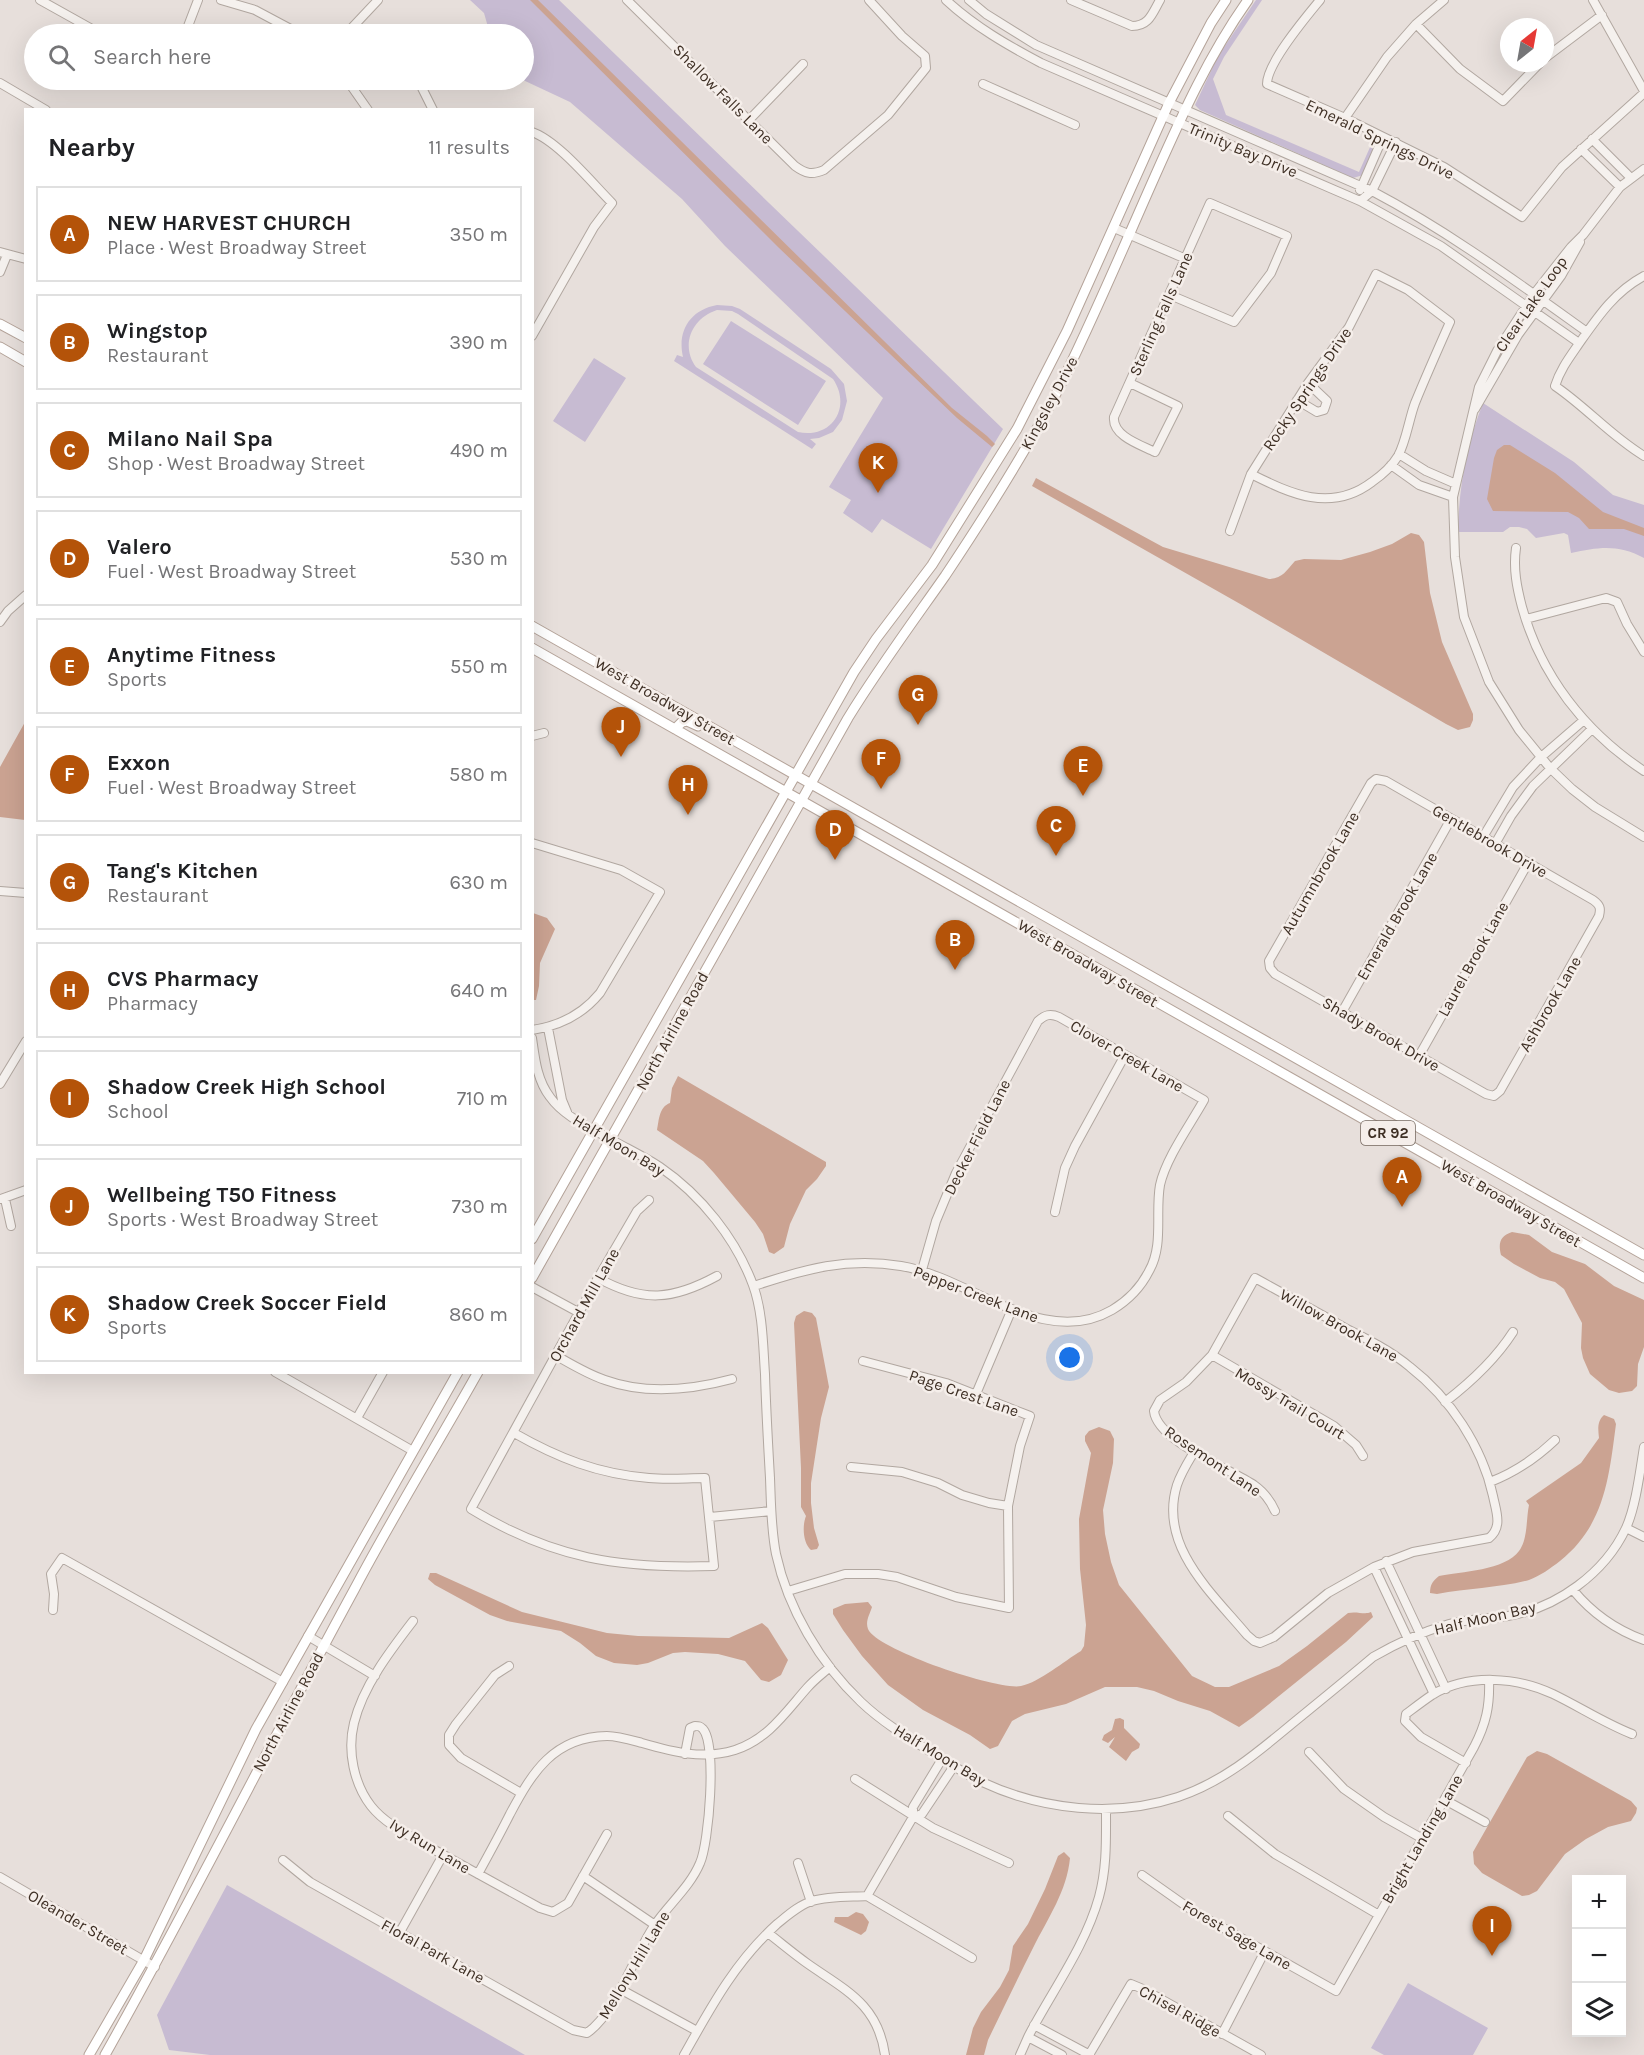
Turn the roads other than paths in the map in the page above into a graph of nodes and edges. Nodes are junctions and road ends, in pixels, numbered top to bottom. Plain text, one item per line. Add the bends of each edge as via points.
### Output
1 (40, 0) edge
2 (198, 0) edge
3 (221, 0) edge
4 (378, 0) edge
5 (627, 0) edge
6 (869, 0) edge
7 (946, 0) edge
8 (969, 0) edge
9 (1071, 0) edge
10 (1160, 0) edge
11 (1226, 0) edge
12 (1248, 0) edge
13 (1320, 0) edge
14 (1444, 0) edge
15 (1593, 0) edge
16 (1602, 15) junction
17 (83, 24) edge
18 (189, 24) edge
19 (283, 24) edge
20 (355, 24) edge
21 (1416, 24) junction
22 (1554, 51) edge
23 (803, 64) dead end
24 (1531, 72) edge
25 (0, 83) edge
26 (983, 84) dead end
27 (355, 90) edge
28 (423, 90) edge
29 (1644, 92) edge
30 (1169, 103) junction
31 (43, 108) edge
32 (367, 108) edge
33 (432, 108) edge
34 (1185, 109) junction
35 (1164, 115) junction
36 (1345, 118) junction
37 (749, 120) junction
38 (1179, 123) junction
39 (1075, 125) dead end
40 (534, 133) edge
41 (1383, 136) junction
42 (1593, 139) junction
43 (1396, 142) junction
44 (1581, 149) junction
45 (1644, 169) edge
46 (1631, 178) junction
47 (1360, 186) junction
48 (1620, 187) junction
49 (1372, 191) junction
50 (1360, 201) junction
51 (1114, 228) junction
52 (1129, 234) junction
53 (1583, 235) junction
54 (3, 253) edge
55 (24, 258) edge
56 (1186, 259) junction
57 (0, 272) edge
58 (1644, 276) edge
59 (1534, 294) junction
60 (1170, 295) junction
61 (1542, 300) junction
62 (1526, 306) junction
63 (1534, 311) junction
64 (0, 324) edge
65 (1067, 331) junction
66 (534, 332) edge
67 (1587, 332) junction
68 (24, 337) edge
69 (1083, 338) junction
70 (1579, 343) junction
71 (0, 347) edge
72 (24, 361) edge
73 (1130, 382) junction
74 (1308, 383) junction
75 (1297, 400) junction
76 (1474, 410) junction
77 (1017, 429) junction
78 (1032, 438) junction
79 (1399, 454) junction
80 (1644, 456) edge
81 (1391, 465) junction
82 (1251, 474) junction
83 (1456, 484) junction
84 (1453, 497) junction
85 (1230, 531) dead end
86 (1516, 548) dead end
87 (932, 566) junction
88 (946, 574) junction
89 (24, 597) edge
90 (1526, 619) junction
91 (0, 622) edge
92 (534, 627) edge
93 (534, 649) edge
94 (1644, 652) edge
95 (1584, 720) junction
96 (675, 729) junction
97 (1592, 729) junction
98 (544, 733) dead end
99 (534, 736) edge
100 (731, 738) junction
101 (1540, 758) junction
102 (1550, 768) junction
103 (1644, 771) edge
104 (796, 776) junction
105 (1376, 779) joint
106 (810, 784) junction
107 (787, 793) junction
108 (801, 801) junction
109 (1451, 819) junction
110 (1483, 837) junction
111 (1644, 837) edge
112 (534, 844) edge
113 (1495, 844) junction
114 (1528, 863) junction
115 (0, 891) edge
116 (24, 893) edge
117 (1600, 908) joint
118 (1270, 968) joint
119 (672, 992) junction
120 (689, 1001) junction
121 (1342, 1012) junction
122 (1049, 1015) joint
123 (548, 1028) junction
124 (534, 1030) edge
125 (24, 1044) edge
126 (534, 1050) edge
127 (1125, 1055) junction
128 (1419, 1056) junction
129 (0, 1084) edge
130 (1494, 1096) joint
131 (568, 1114) junction
132 (593, 1130) junction
133 (611, 1140) junction
134 (24, 1191) edge
135 (3, 1199) edge
136 (649, 1200) dead end
137 (1055, 1212) dead end
138 (11, 1226) dead end
139 (534, 1235) edge
140 (1644, 1255) edge
141 (922, 1270) junction
142 (534, 1275) edge
143 (717, 1276) dead end
144 (598, 1278) junction
145 (1644, 1278) edge
146 (754, 1286) junction
147 (534, 1288) edge
148 (1012, 1309) junction
149 (578, 1312) junction
150 (1092, 1319) joint
151 (1513, 1332) dead end
152 (555, 1355) junction
153 (1212, 1355) junction
154 (863, 1361) dead end
155 (279, 1374) edge
156 (382, 1374) edge
157 (457, 1374) edge
158 (477, 1374) edge
159 (732, 1379) dead end
160 (976, 1394) junction
161 (1445, 1402) junction
162 (357, 1418) junction
163 (514, 1433) junction
164 (1555, 1440) dead end
165 (1644, 1447) edge
166 (413, 1451) junction
167 (1194, 1452) junction
168 (1363, 1456) dead end
169 (851, 1467) dead end
170 (1490, 1482) junction
171 (1008, 1506) junction
172 (1275, 1510) dead end
173 (771, 1512) junction
174 (710, 1517) junction
175 (1626, 1528) junction
176 (1644, 1537) edge
177 (1386, 1562) junction
178 (1374, 1567) junction
179 (1573, 1590) junction
180 (788, 1591) junction
181 (53, 1610) dead end
182 (413, 1621) dead end
183 (1420, 1634) junction
184 (308, 1636) junction
185 (1408, 1640) junction
186 (1644, 1640) edge
187 (324, 1645) junction
188 (510, 1666) dead end
189 (830, 1667) junction
190 (375, 1676) junction
191 (1489, 1680) junction
192 (283, 1682) junction
193 (1446, 1689) junction
194 (1434, 1694) junction
195 (1632, 1734) dead end
196 (1309, 1752) dead end
197 (685, 1754) junction
198 (709, 1755) junction
199 (942, 1759) junction
200 (1466, 1762) junction
201 (954, 1766) junction
202 (855, 1779) dead end
203 (522, 1793) junction
204 (1445, 1800) junction
205 (1106, 1810) junction
206 (1228, 1816) dead end
207 (913, 1817) junction
208 (211, 1819) junction
209 (1485, 1822) dead end
210 (228, 1827) junction
211 (607, 1834) dead end
212 (1423, 1839) junction
213 (443, 1854) junction
214 (283, 1860) dead end
215 (798, 1863) dead end
216 (1009, 1863) dead end
217 (478, 1874) junction
218 (1142, 1875) dead end
219 (583, 1876) junction
220 (0, 1877) edge
221 (867, 1896) junction
222 (811, 1902) junction
223 (1379, 1915) junction
224 (655, 1924) junction
225 (400, 1932) junction
226 (768, 1933) junction
227 (1265, 1951) junction
228 (972, 1958) dead end
229 (144, 1960) junction
230 (155, 1967) junction
231 (620, 1989) junction
232 (1336, 1990) joint
233 (1034, 2025) junction
234 (697, 2031) junction
235 (587, 2033) joint
236 (1222, 2034) junction
237 (1028, 2037) junction
238 (89, 2055) edge
239 (105, 2055) edge
240 (684, 2055) edge
241 (885, 2055) edge
242 (1020, 2055) edge
243 (1062, 2055) edge
244 (1089, 2055) edge
245 (1260, 2055) edge

1 - 17 street
2 - 18 street
3 - 19 street
4 - 20 street
5 - 37 street, Shallow Falls Lane
6 - 37 street, Shallow Falls Lane via 925,56 926,68 888,115 813,175 795,166
7 - 35 street, Trinity Bay Drive via 1006,45
8 - 30 street, Trinity Bay Drive via 1036,45
9 - 10 street via 1131,27 1148,21
11 - 30 main road, Kingsley Drive
12 - 34 main road, Kingsley Drive via 1212,56
13 - 36 street, Emerald Springs Drive via 1271,67 1267,84
14 - 21 street
15 - 16 street
16 - 22 street
16 - 29 street
21 - 24 street via 1460,69 1503,102
21 - 36 street via 1387,57
23 - 37 street
25 - 31 street
26 - 39 street
27 - 32 street
28 - 33 street
29 - 42 street
30 - 34 street, Trinity Bay Drive
30 - 35 main road, Kingsley Drive
34 - 38 main road, Kingsley Drive
34 - 47 street, Trinity Bay Drive
35 - 38 street, Trinity Bay Drive
35 - 51 main road, Kingsley Drive
36 - 41 street, Emerald Springs Drive
38 - 50 street, Trinity Bay Drive
38 - 52 main road, Kingsley Drive
40 - 66 street via 559,150 612,203 594,227
41 - 43 street, Emerald Springs Drive
41 - 47 street
42 - 44 street
42 - 46 street
43 - 44 street, Emerald Springs Drive via 1444,167 1522,217
43 - 49 street
44 - 48 street
45 - 46 street, Clear Lake Loop
46 - 48 street, Clear Lake Loop
47 - 49 street, Trinity Bay Drive
47 - 50 street
48 - 53 street, Clear Lake Loop
49 - 50 street
49 - 59 street, Trinity Bay Drive via 1435,226
50 - 62 street, Trinity Bay Drive via 1442,246
51 - 52 street
51 - 65 main road, Kingsley Drive
52 - 56 street
52 - 69 main road, Kingsley Drive
53 - 59 street, Clear Lake Loop
53 - 61 street, Clear Lake Loop
54 - 55 street
54 - 57 street
56 - 60 street, Sterling Falls Lane
56 - 60 street, Sterling Falls Lane via 1210,203 1287,236 1271,273 1234,322
58 - 67 street via 1605,307
59 - 61 street, Trinity Bay Drive
59 - 62 street, Clear Lake Loop
60 - 73 street, Sterling Falls Lane
61 - 63 street, Clear Lake Loop
61 - 67 street, Trinity Bay Drive
62 - 63 street, Trinity Bay Drive
62 - 76 street, Clear Lake Loop via 1487,370
63 - 70 street, Trinity Bay Drive
63 - 76 street, Clear Lake Loop
64 - 68 main road
65 - 69 main road
65 - 77 main road, Kingsley Drive
67 - 70 street
69 - 78 main road, Kingsley Drive
70 - 80 street via 1559,372 1555,386
71 - 72 main road
73 - 73 street, Sterling Falls Lane via 1114,414 1114,425 1120,433 1155,452 1178,406
74 - 75 street, Rocky Springs Drive
74 - 75 street via 1327,401 1324,410 1317,412
74 - 79 street, Rocky Springs Drive via 1350,327 1376,274 1408,290 1450,322 1422,384
75 - 82 street, Rocky Springs Drive
76 - 83 street, Clear Lake Loop
77 - 78 main road
77 - 87 main road, Kingsley Drive
78 - 88 main road, Kingsley Drive
79 - 81 street
79 - 83 street
81 - 82 street via 1366,486 1323,500 1285,491
81 - 84 street via 1419,485
82 - 85 street, Rocky Springs Drive
83 - 84 street, Clear Lake Loop
84 - 101 street, Clear Lake Loop via 1455,557 1464,617 1489,682
86 - 90 street via 1515,571
87 - 88 main road
87 - 104 main road, Kingsley Drive via 854,672
88 - 106 main road, Kingsley Drive via 870,682
89 - 91 street
90 - 94 street via 1613,599
90 - 95 street via 1544,663
92 - 100 main road, West Broadway Street / CR 92
93 - 96 main road, West Broadway Street / CR 92
95 - 97 street
95 - 101 street
96 - 100 main road via 687,721
96 - 107 main road, West Broadway Street / CR 92
97 - 102 street
97 - 103 street
98 - 99 street
100 - 104 main road, West Broadway Street / CR 92
101 - 102 street, Clear Lake Loop
101 - 110 street via 1513,786
102 - 111 street via 1595,807
102 - 113 street via 1511,816
104 - 106 main road, West Broadway Street / CR 92
104 - 107 main road, North Airline Road
105 - 109 street, Gentlebrook Drive
105 - 118 street, Autumnbrook Lane via 1269,961
106 - 108 main road, North Airline Road
106 - 140 main road, West Broadway Street / CR 92
107 - 108 main road, West Broadway Street / CR 92
107 - 119 main road, North Airline Road
108 - 120 main road, North Airline Road
108 - 145 main road, West Broadway Street / CR 92
109 - 110 street, Gentlebrook Drive
109 - 121 street, Emerald Brook Lane
110 - 113 street, Gentlebrook Drive
112 - 123 street via 621,870 660,892 600,993 567,1021
113 - 114 street, Gentlebrook Drive
114 - 117 street, Gentlebrook Drive via 1593,900
114 - 128 street, Laurel Brook Lane
115 - 116 street
117 - 130 street, Ashbrook Lane via 1518,1060
118 - 121 street, Shady Brook Drive
119 - 120 main road
119 - 132 main road, North Airline Road
120 - 133 main road, North Airline Road
121 - 128 street, Shady Brook Drive
122 - 127 street, Clover Creek Lane
122 - 141 street, Decker Field Lane via 1038,1021 969,1146 936,1221
123 - 124 street
123 - 131 street, Half Moon Bay
125 - 129 street
126 - 131 street, Half Moon Bay via 543,1088
127 - 137 street via 1065,1167
127 - 150 street, Clover Creek Lane via 1204,1100 1161,1185 1157,1244 1150,1269 1127,1300
128 - 130 street, Shady Brook Drive
131 - 132 street, Half Moon Bay
132 - 133 street, Half Moon Bay
132 - 139 main road, North Airline Road
133 - 142 main road, North Airline Road
133 - 146 street, Half Moon Bay via 660,1167 695,1195 728,1234
134 - 135 street
135 - 138 street
136 - 144 street, Orchard Mill Lane via 637,1211
141 - 146 street, Pepper Creek Lane via 857,1262 832,1264
141 - 148 street, Pepper Creek Lane
143 - 144 street via 692,1289 651,1296 629,1292
144 - 149 street, Orchard Mill Lane
146 - 173 street, Half Moon Bay via 763,1334
147 - 149 street
148 - 150 street, Pepper Creek Lane via 1050,1321
148 - 160 street
149 - 152 street, Orchard Mill Lane
151 - 161 street via 1479,1374
152 - 159 street via 607,1381 647,1390 709,1386
152 - 163 street, Orchard Mill Lane
153 - 161 street, Willow Brook Lane via 1255,1278 1400,1359
153 - 167 street, Rosemont Lane via 1186,1382 1160,1400 1154,1411 1162,1428
153 - 168 street, Mossy Trail Court via 1334,1425
154 - 160 street, Page Crest Lane
155 - 162 street
156 - 162 street
157 - 166 main road, North Airline Road
158 - 187 main road, North Airline Road
160 - 171 street, Page Crest Lane via 1030,1416
161 - 170 street, Willow Brook Lane via 1466,1432
162 - 166 street
163 - 174 street via 566,1460 605,1472 652,1479 705,1478
163 - 174 street, Orchard Mill Lane via 471,1509 521,1536 595,1560 666,1568 714,1566
164 - 170 street via 1522,1468
165 - 175 street, Half Moon Bay
166 - 184 main road, North Airline Road
167 - 172 street, Rosemont Lane via 1254,1485
167 - 178 street via 1174,1498 1178,1540 1192,1568 1254,1641 1260,1643 1274,1637 1328,1593
169 - 171 street via 902,1472 962,1495
170 - 177 street, Willow Brook Lane via 1498,1522 1496,1532 1489,1538 1437,1546
171 - 180 street via 1009,1608 878,1574 845,1574
173 - 174 street
173 - 180 street, Half Moon Bay via 777,1555
175 - 176 street
175 - 179 street, Half Moon Bay via 1605,1560
177 - 178 street
177 - 183 street
178 - 185 street
179 - 183 street, Half Moon Bay via 1510,1616 1451,1624
179 - 186 street via 1603,1619
180 - 189 street, Half Moon Bay via 805,1629
181 - 192 street via 51,1574 62,1558
182 - 190 street, Ivy Run Lane
183 - 185 street, Half Moon Bay
183 - 193 street
184 - 187 street
184 - 192 main road, North Airline Road
185 - 194 street
185 - 205 street, Half Moon Bay via 1373,1657 1255,1755 1216,1781 1159,1803
187 - 190 street
187 - 210 main road, North Airline Road
188 - 203 street via 495,1675 456,1724 449,1735 449,1746 461,1758
189 - 198 street via 760,1738
189 - 199 street, Half Moon Bay via 875,1714
190 - 213 street, Ivy Run Lane via 361,1702 350,1745 362,1794 392,1825
191 - 193 street
191 - 195 street via 1544,1690
191 - 200 street, Bright Landing Lane via 1486,1721
192 - 208 main road, North Airline Road
193 - 194 street
194 - 200 street via 1406,1714 1405,1721 1421,1737
196 - 212 street via 1344,1789
197 - 198 street
197 - 198 street, Mellony Hill Lane via 688,1732 695,1726 705,1731
197 - 203 street via 608,1736 588,1738 549,1757
198 - 224 street, Mellony Hill Lane via 710,1795 700,1864
199 - 201 street, Half Moon Bay
199 - 207 street via 913,1807
200 - 204 street, Bright Landing Lane
201 - 205 street, Half Moon Bay via 1020,1797
201 - 207 street via 922,1814
202 - 207 street
203 - 217 street
204 - 209 street
204 - 212 street, Bright Landing Lane
205 - 233 street via 1105,1862 1096,1906
206 - 223 street via 1275,1854
207 - 216 street
207 - 221 street
208 - 210 main road
208 - 229 main road, North Airline Road
210 - 230 main road, North Airline Road
211 - 219 street
212 - 223 street, Bright Landing Lane
213 - 217 street, Ivy Run Lane
213 - 225 street
214 - 225 street, Floral Park Lane via 310,1882
215 - 222 street
217 - 219 street, Ivy Run Lane via 553,1912 568,1903
218 - 227 street, Forest Sage Lane via 1194,1911
219 - 224 street
220 - 229 street, Oleander Street
221 - 222 street
221 - 228 street
222 - 226 street via 786,1916
223 - 232 street, Bright Landing Lane
224 - 231 street, Mellony Hill Lane
225 - 235 street, Floral Park Lane via 573,2030
226 - 234 street via 733,1972
226 - 241 street via 850,1992 877,2024
227 - 232 street, Forest Sage Lane
227 - 236 street
229 - 230 street, Oleander Street
229 - 238 main road, North Airline Road
230 - 239 main road, North Airline Road
231 - 234 street
231 - 235 street, Mellony Hill Lane via 595,2028
233 - 237 street
233 - 244 street
234 - 240 street
236 - 244 street, Chisel Ridge via 1131,1984
236 - 245 street, Chisel Ridge
237 - 242 street
237 - 243 street

